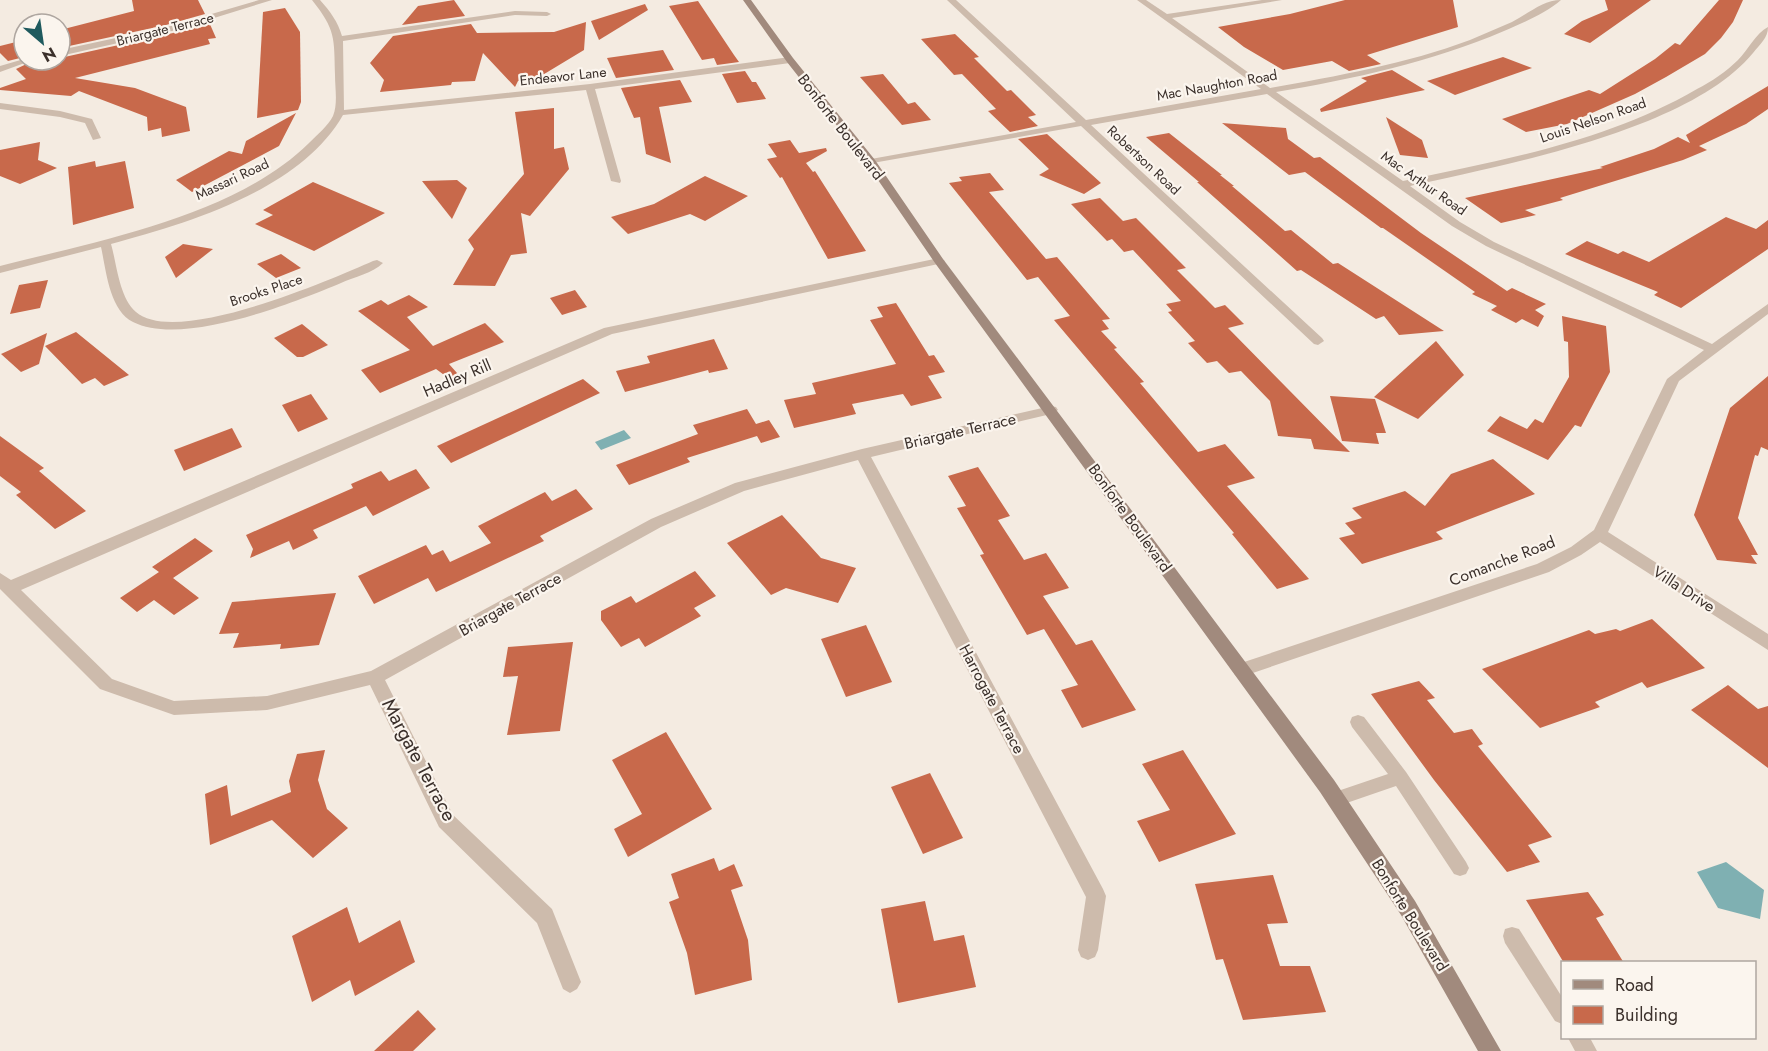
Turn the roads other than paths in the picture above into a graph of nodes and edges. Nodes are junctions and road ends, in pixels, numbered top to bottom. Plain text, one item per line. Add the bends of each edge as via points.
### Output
1 (268, 0) edge
2 (316, 0) edge
3 (747, 0) edge
4 (951, 0) edge
5 (1141, 0) edge
6 (1278, 0) edge
7 (1557, 0) edge
8 (547, 14) dead end
9 (1166, 17) junction
10 (1768, 29) edge
11 (339, 39) junction
12 (72, 50) edge
13 (790, 60) junction
14 (590, 87) junction
15 (1268, 90) junction
16 (0, 106) edge
17 (339, 113) junction
18 (1084, 122) junction
19 (96, 138) dead end
20 (870, 162) junction
21 (616, 181) dead end
22 (1401, 184) junction
23 (105, 242) junction
24 (939, 261) junction
25 (377, 263) dead end
26 (0, 270) edge
27 (1768, 308) edge
28 (1318, 341) dead end
29 (1713, 350) junction
30 (1051, 410) junction
31 (862, 454) junction
32 (1600, 534) junction
33 (3, 586) edge
34 (1768, 643) edge
35 (1241, 670) junction
36 (375, 677) junction
37 (1358, 722) dead end
38 (1400, 777) junction
39 (1335, 799) junction
40 (1460, 868) dead end
41 (1512, 936) dead end
42 (1088, 950) dead end
43 (570, 982) dead end
44 (1561, 1011) edge
45 (1490, 1051) edge

1 - 12 street, Briargate Terrace via 169,29
2 - 11 street via 331,17
3 - 13 main road, Bonforte Boulevard
4 - 18 street, Robertson Road
5 - 9 street, Mac Arthur Road
6 - 9 street
7 - 15 street, Mac Naughton Road via 1525,20 1464,45 1396,64
8 - 11 street via 516,13
9 - 15 street, Mac Arthur Road
10 - 22 street, Louis Nelson Road via 1737,64 1703,90 1632,124 1563,147
11 - 17 street
13 - 14 street, Endeavor Lane
13 - 20 main road, Bonforte Boulevard
14 - 17 street, Endeavor Lane
14 - 21 street
15 - 18 street, Mac Naughton Road
15 - 22 street, Mac Arthur Road
16 - 19 street via 89,121
17 - 23 street, Massari Road via 318,141 282,173 225,202
18 - 20 street, Mac Naughton Road
18 - 28 street, Robertson Road
20 - 24 main road, Bonforte Boulevard
22 - 29 street, Mac Arthur Road via 1490,244
23 - 25 street, Brooks Place via 120,300 136,319 170,326 234,317 326,287
23 - 26 street, Massari Road
24 - 30 main road, Bonforte Boulevard
24 - 33 street, Hadley Rill via 608,331
27 - 29 street, Comanche Road
29 - 32 street, Comanche Road via 1674,379
30 - 31 street, Briargate Terrace
30 - 35 main road, Bonforte Boulevard
31 - 36 street, Briargate Terrace via 740,487 656,523
31 - 42 street, Harrogate Terrace via 1096,896
32 - 34 street, Villa Drive
32 - 35 street, Comanche Road via 1543,568
33 - 36 street, Briargate Terrace via 106,684 174,708 267,703
35 - 39 main road, Bonforte Boulevard
36 - 43 street, Margate Terrace via 446,821 545,916
37 - 38 lane
38 - 39 lane
38 - 40 lane
39 - 45 main road, Bonforte Boulevard via 1408,908
41 - 44 lane

